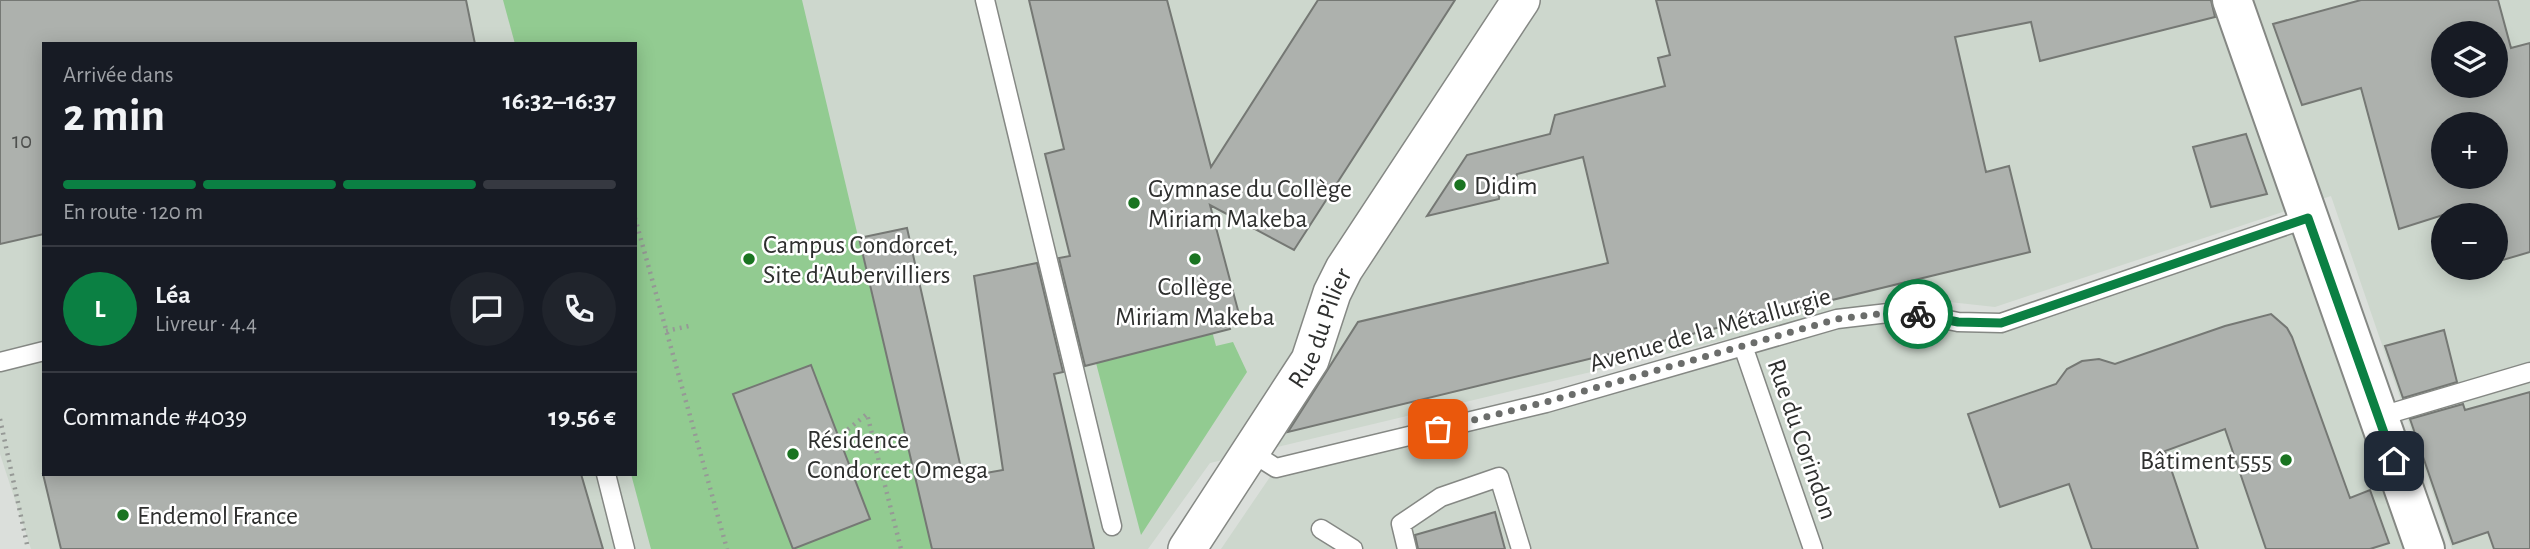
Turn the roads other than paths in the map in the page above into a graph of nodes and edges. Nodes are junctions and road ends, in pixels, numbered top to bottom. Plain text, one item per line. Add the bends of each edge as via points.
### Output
1 (985, 0) edge
2 (1521, 0) edge
3 (2232, 0) edge
4 (2308, 218) junction
5 (1743, 346) junction
6 (42, 352) edge
7 (0, 362) edge
8 (2530, 372) edge
9 (2378, 417) junction
10 (1249, 451) junction
11 (607, 476) edge
12 (1112, 526) dead end
13 (1321, 529) dead end
14 (625, 549) edge
15 (1187, 549) edge
16 (1353, 549) edge
17 (1407, 549) edge
18 (1521, 549) edge
19 (1813, 549) edge
20 (2425, 549) edge

1 - 12 lane
2 - 10 street, Rue du Pilier via 1344,269 1310,359
3 - 4 main road
4 - 5 lane, Avenue de la Métallurgie via 2001,323 1958,322 1905,311 1837,319
4 - 9 main road
5 - 10 lane, Avenue de la Métallurgie via 1546,402 1276,468
5 - 19 lane, Rue du Corindon
6 - 7 lane
8 - 9 lane
9 - 20 main road
10 - 15 street, Rue du Pilier
11 - 14 lane
13 - 16 lane
17 - 18 lane via 1401,524 1441,497 1499,477

